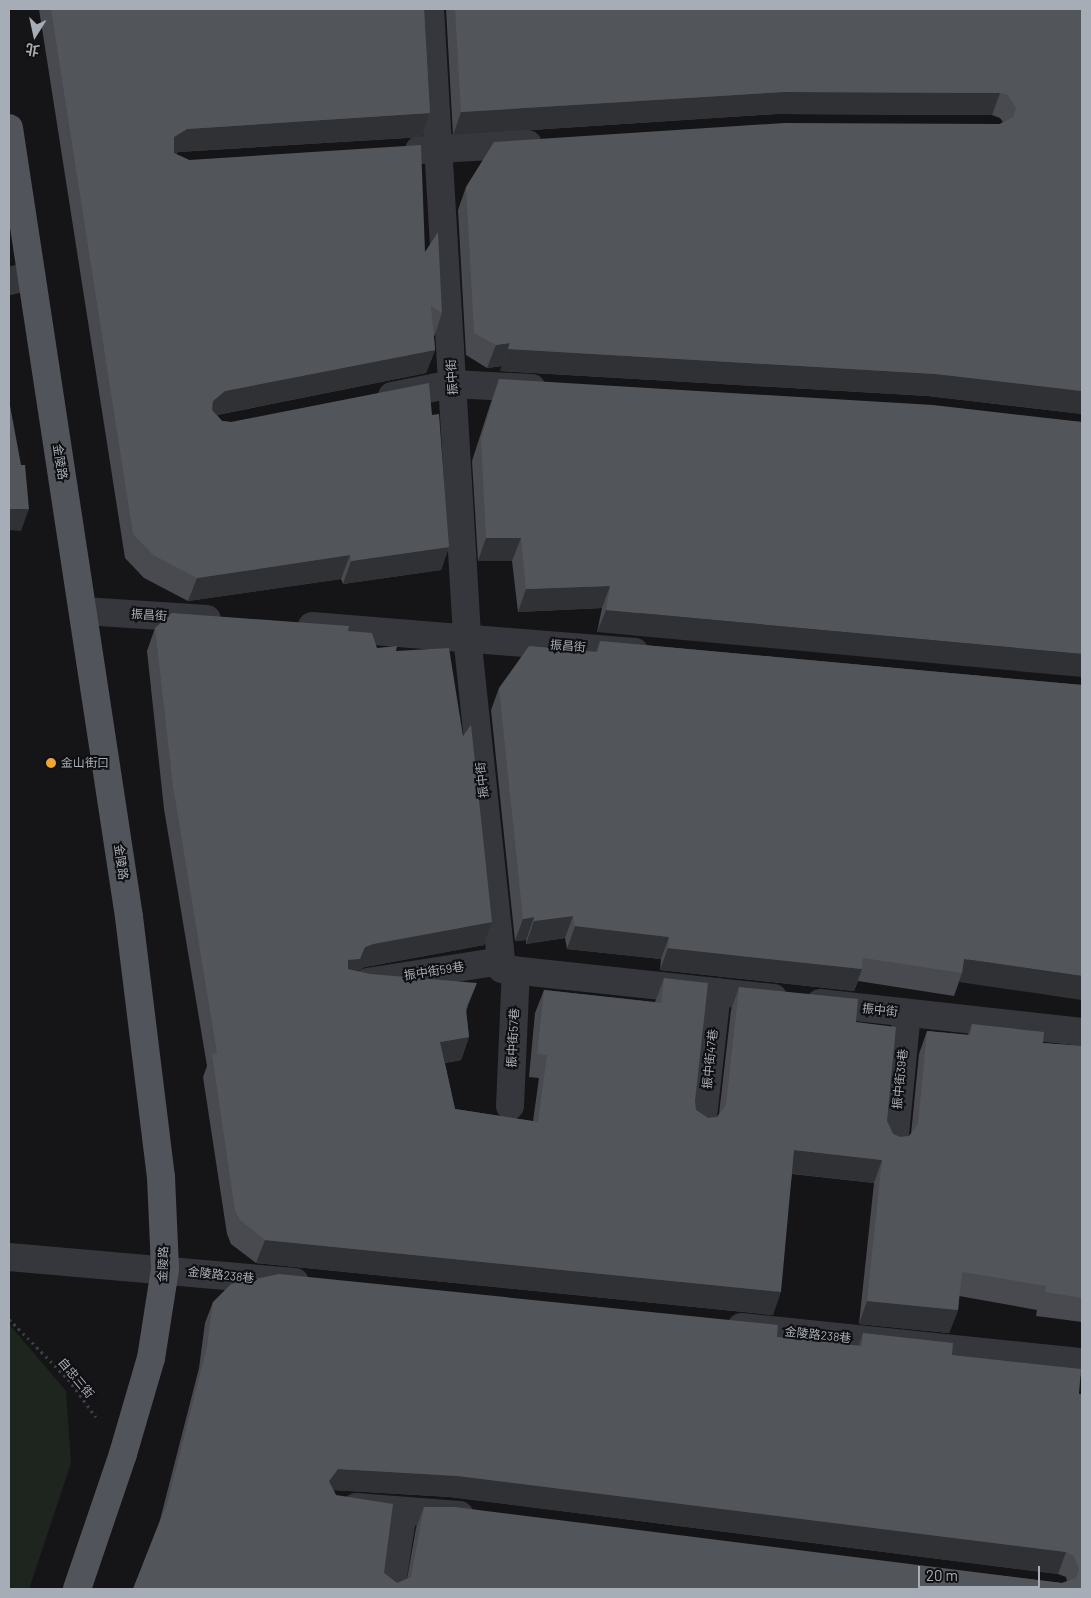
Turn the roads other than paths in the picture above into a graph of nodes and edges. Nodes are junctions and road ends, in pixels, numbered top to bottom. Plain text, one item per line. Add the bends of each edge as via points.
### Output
1 (430, 9) edge
2 (9, 128) edge
3 (553, 143) edge
4 (437, 149) junction
5 (397, 152) edge
6 (20, 278) edge
7 (452, 384) junction
8 (561, 390) edge
9 (365, 401) edge
10 (84, 611) junction
11 (231, 621) edge
12 (290, 625) edge
13 (467, 636) junction
14 (665, 654) edge
15 (509, 965) junction
16 (368, 982) edge
17 (717, 992) junction
18 (907, 1013) junction
19 (1082, 1032) edge
20 (510, 1106) dead end
21 (702, 1126) edge
22 (894, 1145) edge
23 (9, 1257) edge
24 (165, 1269) junction
25 (323, 1285) edge
26 (717, 1325) edge
27 (1082, 1362) edge
28 (337, 1504) edge
29 (403, 1512) junction
30 (487, 1518) edge
31 (77, 1589) edge
32 (391, 1589) edge

1 - 4 lane, 振中街
2 - 6 main road, 金陵路
3 - 4 lane
4 - 5 lane
4 - 7 lane, 振中街
6 - 10 main road, 金陵路
7 - 8 lane
7 - 9 lane
7 - 13 lane, 振中街
10 - 11 lane, 振昌街
10 - 24 main road, 金陵路 via 129,917 156,1138
12 - 13 lane, 振昌街
13 - 14 lane, 振昌街
13 - 15 lane, 振中街
15 - 16 lane, 振中街59巷
15 - 17 lane, 振中街
15 - 20 lane, 振中街57巷
17 - 18 lane, 振中街
17 - 21 lane, 振中街47巷
18 - 19 lane, 振中街
18 - 22 lane, 振中街39巷
23 - 24 lane, 金陵路238巷
24 - 25 lane, 金陵路238巷
24 - 31 main road, 金陵路 via 150,1358 123,1454
26 - 27 lane, 金陵路238巷
28 - 29 lane
29 - 30 lane
29 - 32 lane

